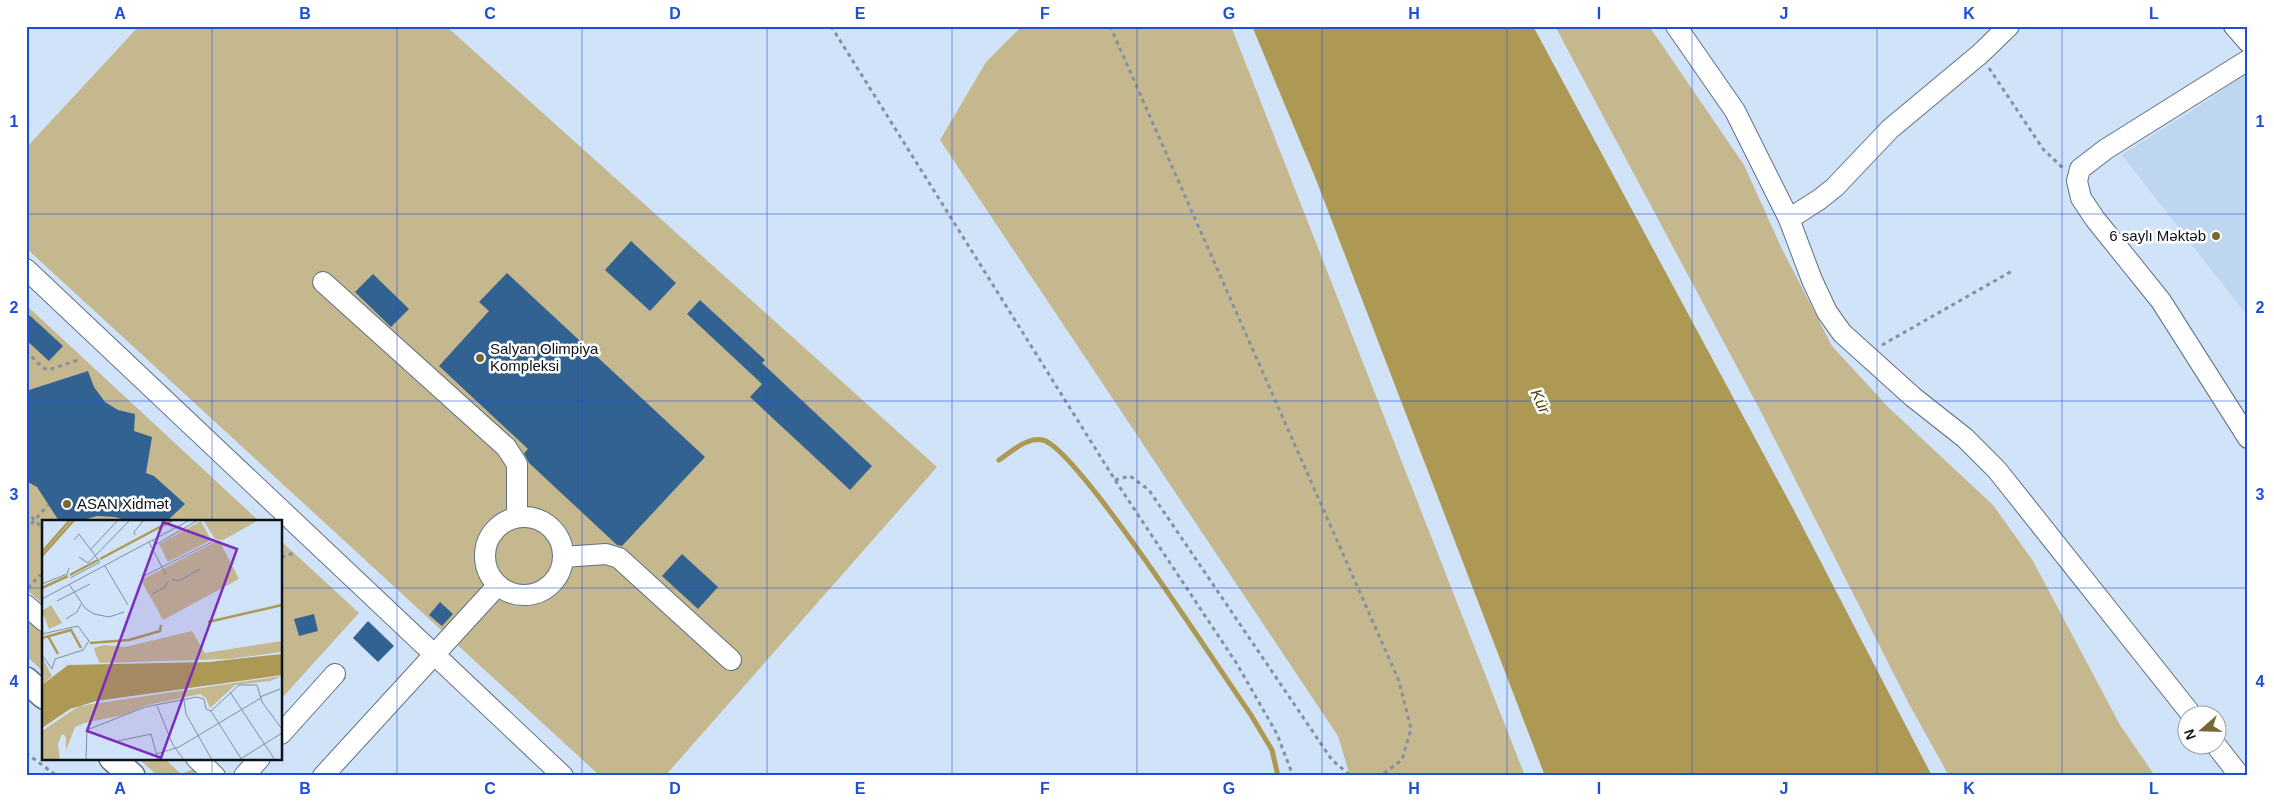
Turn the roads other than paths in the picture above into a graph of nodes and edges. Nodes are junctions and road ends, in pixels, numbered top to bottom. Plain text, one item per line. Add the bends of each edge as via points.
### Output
1 (1676, 26) edge
2 (2009, 26) edge
3 (2234, 26) edge
4 (2248, 42) edge
5 (2248, 60) edge
6 (1789, 219) junction
7 (26, 269) edge
8 (323, 282) dead end
9 (2248, 438) edge
10 (517, 517) junction
11 (564, 558) junction
12 (498, 585) junction
13 (26, 605) edge
14 (42, 619) edge
15 (434, 654) junction
16 (732, 660) dead end
17 (335, 674) dead end
18 (26, 680) edge
19 (42, 694) edge
20 (2184, 704) edge
21 (282, 733) edge
22 (2223, 754) edge
23 (114, 760) edge
24 (198, 760) edge
25 (258, 760) edge
26 (132, 776) edge
27 (216, 776) edge
28 (244, 776) edge
29 (323, 776) edge
30 (563, 776) edge
31 (2240, 776) edge

1 - 6 street via 1735,111
2 - 6 street via 1890,129 1835,187
3 - 4 street
5 - 9 street via 2106,149 2080,169 2077,181 2081,198 2161,301
6 - 20 street via 1812,280 1827,312 1842,333 1913,397 1965,438 1996,470
7 - 15 street
8 - 10 street via 506,447 517,464
10 - 11 street via 529,516 550,526 562,546
10 - 12 street via 495,529 487,545 486,564
11 - 12 street via 555,581 534,594 509,592
11 - 16 street via 606,554 619,558
12 - 15 street
13 - 14 street
15 - 29 street
15 - 30 street
17 - 21 street
18 - 19 main road
22 - 31 street
23 - 26 main road
24 - 27 street
25 - 28 street

